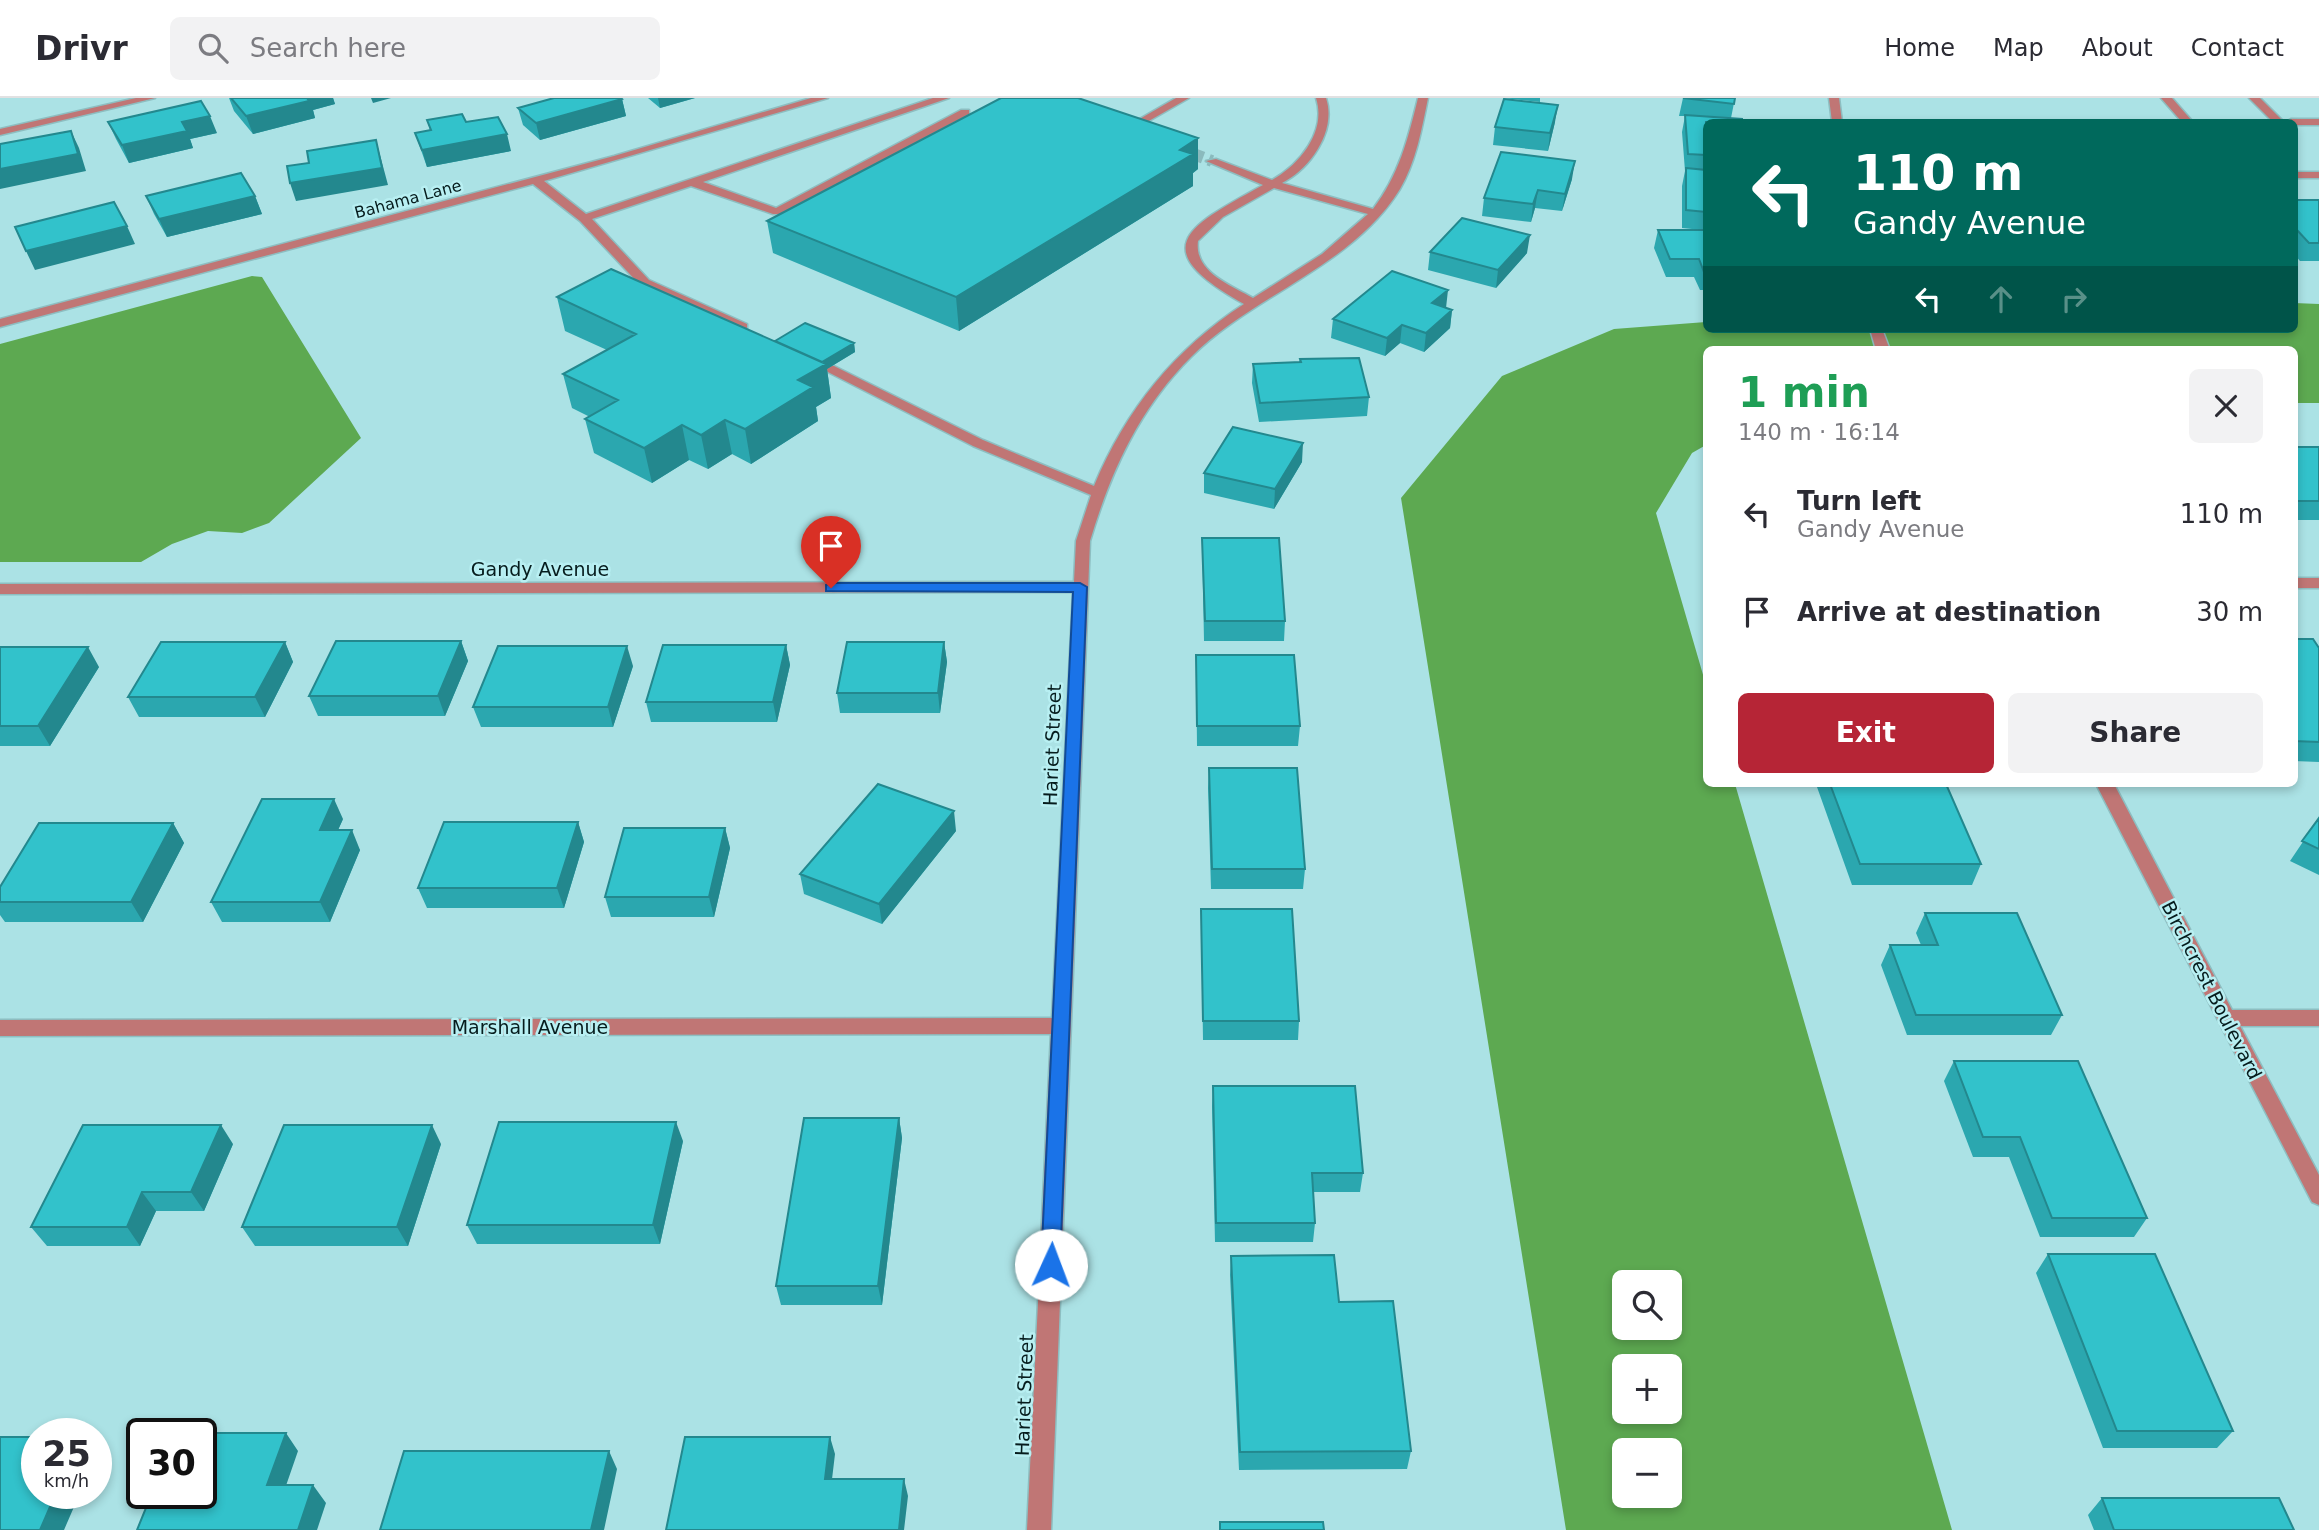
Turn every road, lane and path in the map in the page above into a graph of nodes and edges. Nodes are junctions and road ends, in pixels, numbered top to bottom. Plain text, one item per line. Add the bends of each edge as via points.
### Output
1 (150, 98) edge
2 (823, 98) edge
3 (1184, 98) edge
4 (1321, 98) edge
5 (1423, 98) edge
6 (1834, 98) edge
7 (2166, 98) edge
8 (2254, 98) edge
9 (941, 100) edge
10 (978, 110) edge
11 (965, 112) junction
12 (1837, 119) edge
13 (2185, 119) edge
14 (2276, 119) edge
15 (2298, 122) edge
16 (2319, 122) edge
17 (1117, 124) edge
18 (0, 132) edge
19 (1212, 161) tunnel mouth
20 (2298, 175) edge
21 (2319, 175) edge
22 (536, 181) junction
23 (694, 183) junction
24 (1272, 184) junction
25 (1376, 213) junction
26 (584, 218) junction
27 (1252, 303) junction
28 (0, 323) edge
29 (758, 335) edge
30 (829, 369) edge
31 (1097, 492) junction
32 (2298, 583) edge
33 (2319, 583) edge
34 (1080, 587) junction
35 (0, 589) edge
36 (2107, 787) edge
37 (2226, 1018) junction
38 (2319, 1018) edge
39 (1061, 1026) junction
40 (0, 1028) edge
41 (2319, 1196) edge
42 (1039, 1530) edge

1 - 18 street
2 - 22 street, Bahama Lane
3 - 17 street via 1134,131
4 - 24 street via 1325,106 1318,138 1297,169
5 - 25 street, Hariet Street via 1408,156
6 - 12 street
7 - 13 street
8 - 14 street
9 - 11 street
9 - 23 street
10 - 11 street
11 - 23 street via 777,212
15 - 16 street
19 - 24 street
20 - 21 street
22 - 26 street
22 - 28 street, Bahama Lane
23 - 26 street
24 - 25 street
24 - 27 street via 1192,235 1188,247 1190,260 1202,272
25 - 27 street, Hariet Street via 1348,240
26 - 29 street via 645,283
27 - 31 street, Hariet Street via 1189,352 1159,384 1123,433
30 - 31 street via 978,443
31 - 34 street, Hariet Street via 1083,541
32 - 33 street
34 - 35 street, Gandy Avenue
34 - 39 street, Hariet Street
36 - 37 street, Birchcrest Boulevard
37 - 38 street
37 - 41 street, Birchcrest Boulevard
39 - 40 street, Marshall Avenue
39 - 42 street, Hariet Street

